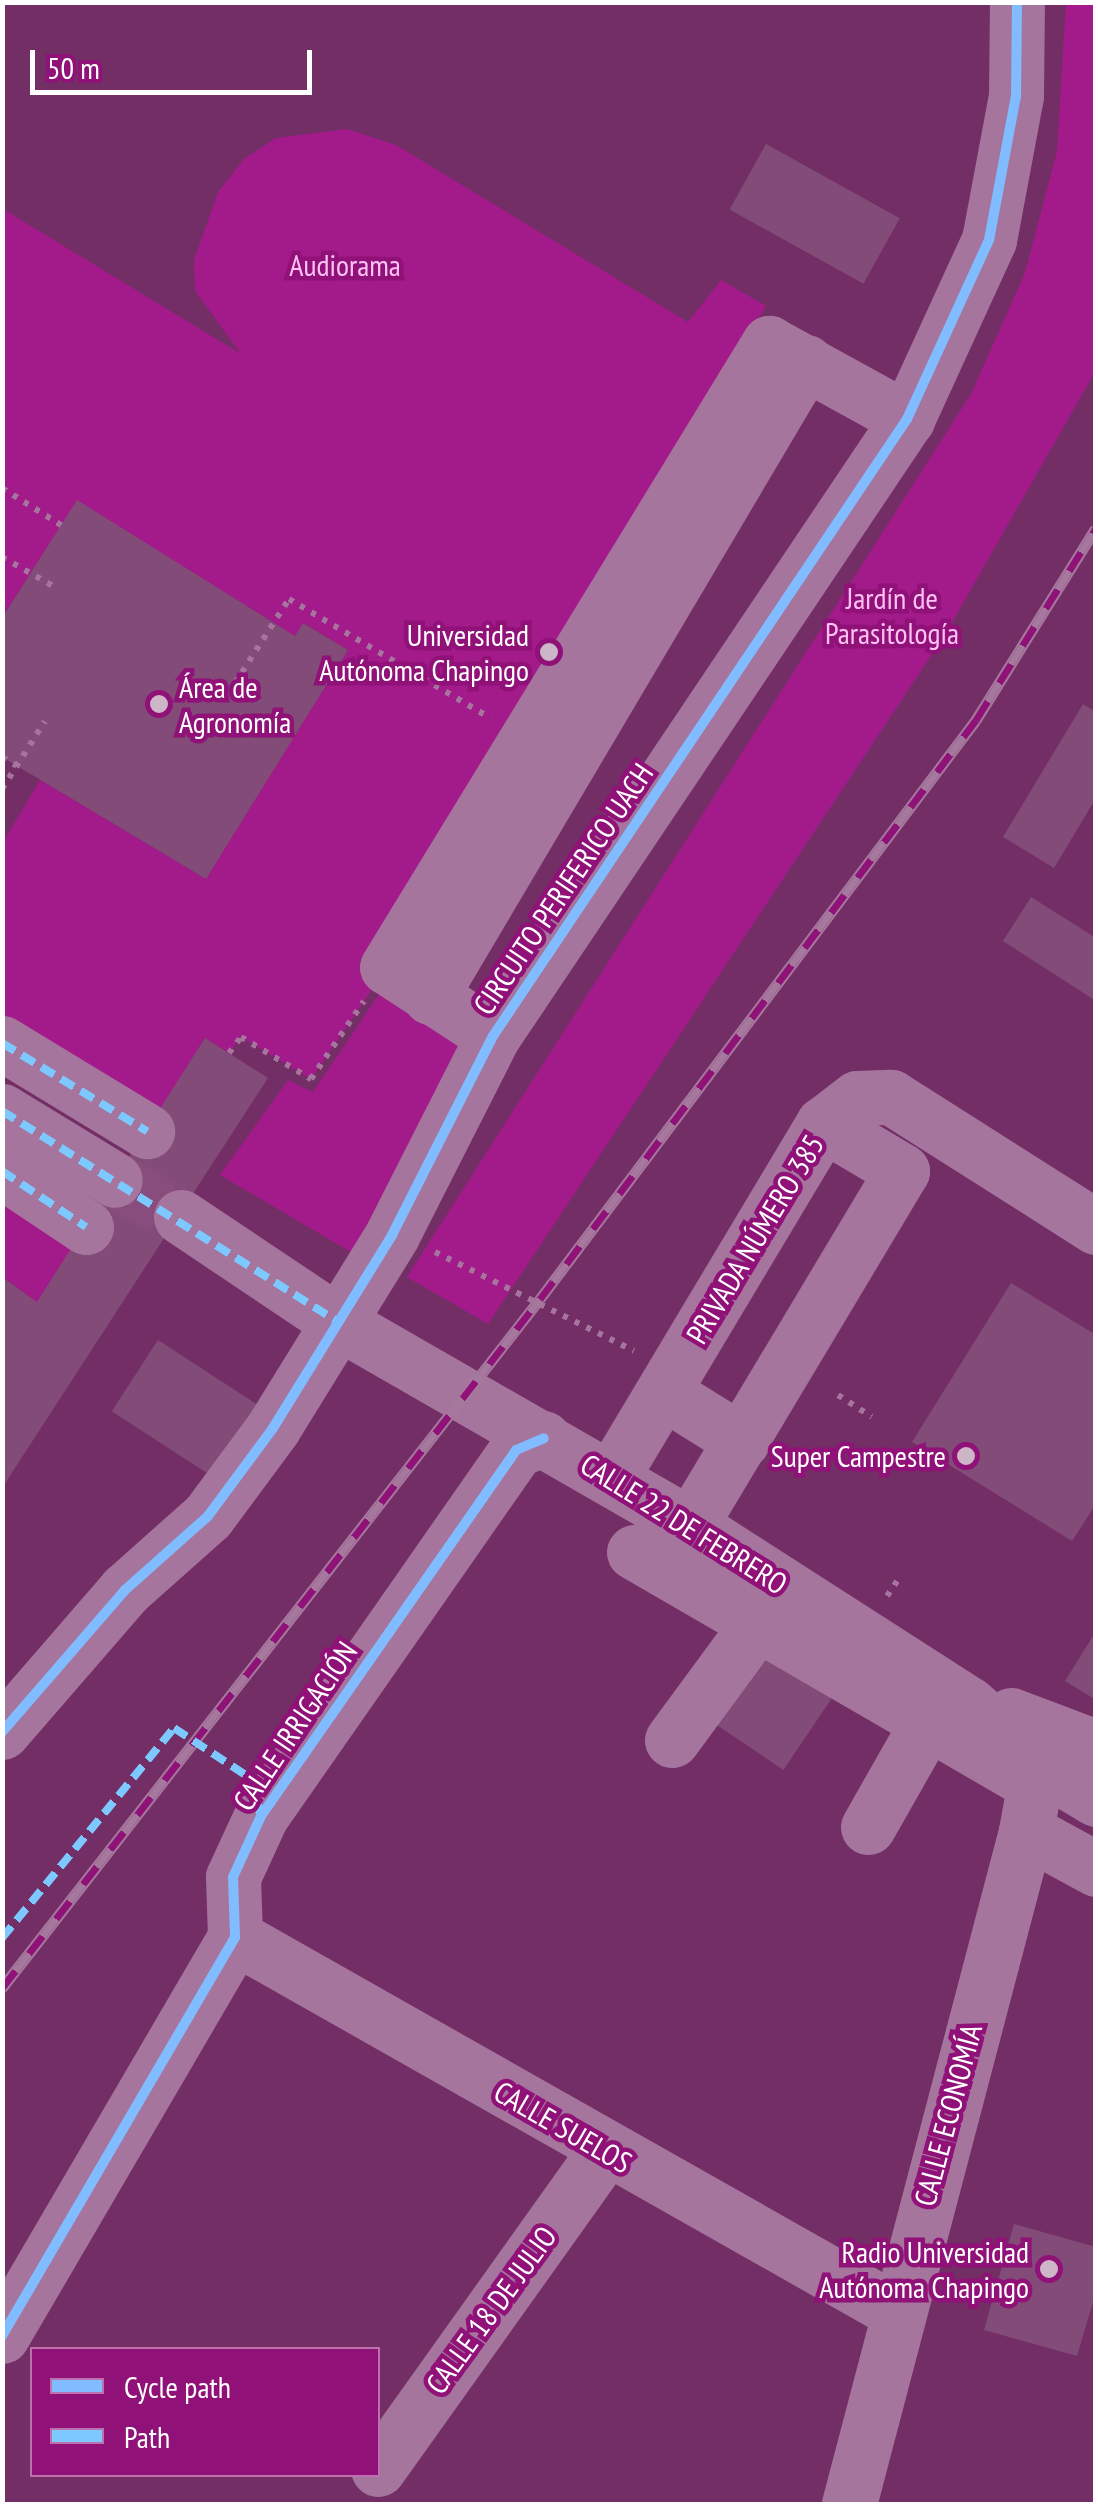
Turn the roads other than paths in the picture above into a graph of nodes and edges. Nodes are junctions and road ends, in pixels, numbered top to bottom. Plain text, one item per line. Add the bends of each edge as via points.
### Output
1 (1018, 2) edge
2 (806, 362) junction
3 (907, 419) junction
4 (409, 982) junction
5 (493, 1036) junction
6 (2, 1043) edge
7 (2, 1111) edge
8 (823, 1124) junction
9 (147, 1131) tunnel mouth
10 (2, 1171) edge
11 (115, 1180) tunnel mouth
12 (181, 1217) tunnel mouth
13 (86, 1227) tunnel mouth
14 (1096, 1228) edge
15 (341, 1324) junction
16 (667, 1384) junction
17 (544, 1438) junction
18 (742, 1441) junction
19 (611, 1478) junction
20 (690, 1525) junction
21 (634, 1552) dead end
22 (760, 1620) junction
23 (12, 1704) edge
24 (948, 1714) junction
25 (672, 1740) dead end
26 (1096, 1747) edge
27 (1037, 1777) junction
28 (1096, 1799) edge
29 (868, 1827) dead end
30 (1096, 1868) edge
31 (235, 1937) junction
32 (604, 2152) junction
33 (894, 2310) junction
34 (2, 2336) edge
35 (380, 2466) edge
36 (372, 2477) edge
37 (352, 2504) edge
38 (848, 2504) edge

1 - 3 street, CIRCUITO PERIFERICO UACH via 1016,96 989,240
2 - 3 street
2 - 4 street
2 - 4 street via 769,343 526,739
3 - 5 street, CIRCUITO PERIFERICO UACH
4 - 5 street
5 - 15 street, CIRCUITO PERIFERICO UACH
6 - 9 street
7 - 11 street
8 - 14 street via 857,1098 892,1097
8 - 16 street, PRIVADA NÚMERO 385
8 - 18 street, PRIVADA NÚMERO 385 via 902,1171
10 - 13 street
12 - 15 street, CALLE 22 DE FEBRERO
15 - 17 street, CALLE 22 DE FEBRERO
15 - 23 street, CIRCUITO PERIFERICO UACH via 208,1516
16 - 18 street
16 - 19 street, PRIVADA NÚMERO 385
17 - 19 street, CALLE 22 DE FEBRERO
17 - 31 street, CALLE IRRIGACIÓN via 516,1450 261,1816 233,1877
18 - 20 street, PRIVADA NÚMERO 385
19 - 20 street, CALLE 22 DE FEBRERO
20 - 24 street, CALLE 22 DE FEBRERO
21 - 22 street
22 - 24 street
22 - 25 street
24 - 27 street, CALLE 22 DE FEBRERO
24 - 29 street
26 - 27 street, CALLE 22 DE FEBRERO
27 - 28 street, CALLE 22 DE FEBRERO
27 - 30 street
27 - 33 street, CALLE ECONOMÍA
31 - 32 street, CALLE SUELOS
31 - 34 street
32 - 33 street, CALLE SUELOS
32 - 35 street, CALLE 18 DE JULIO
33 - 38 street, CALLE ECONOMÍA
36 - 37 street, CALLE 18 DE JULIO

